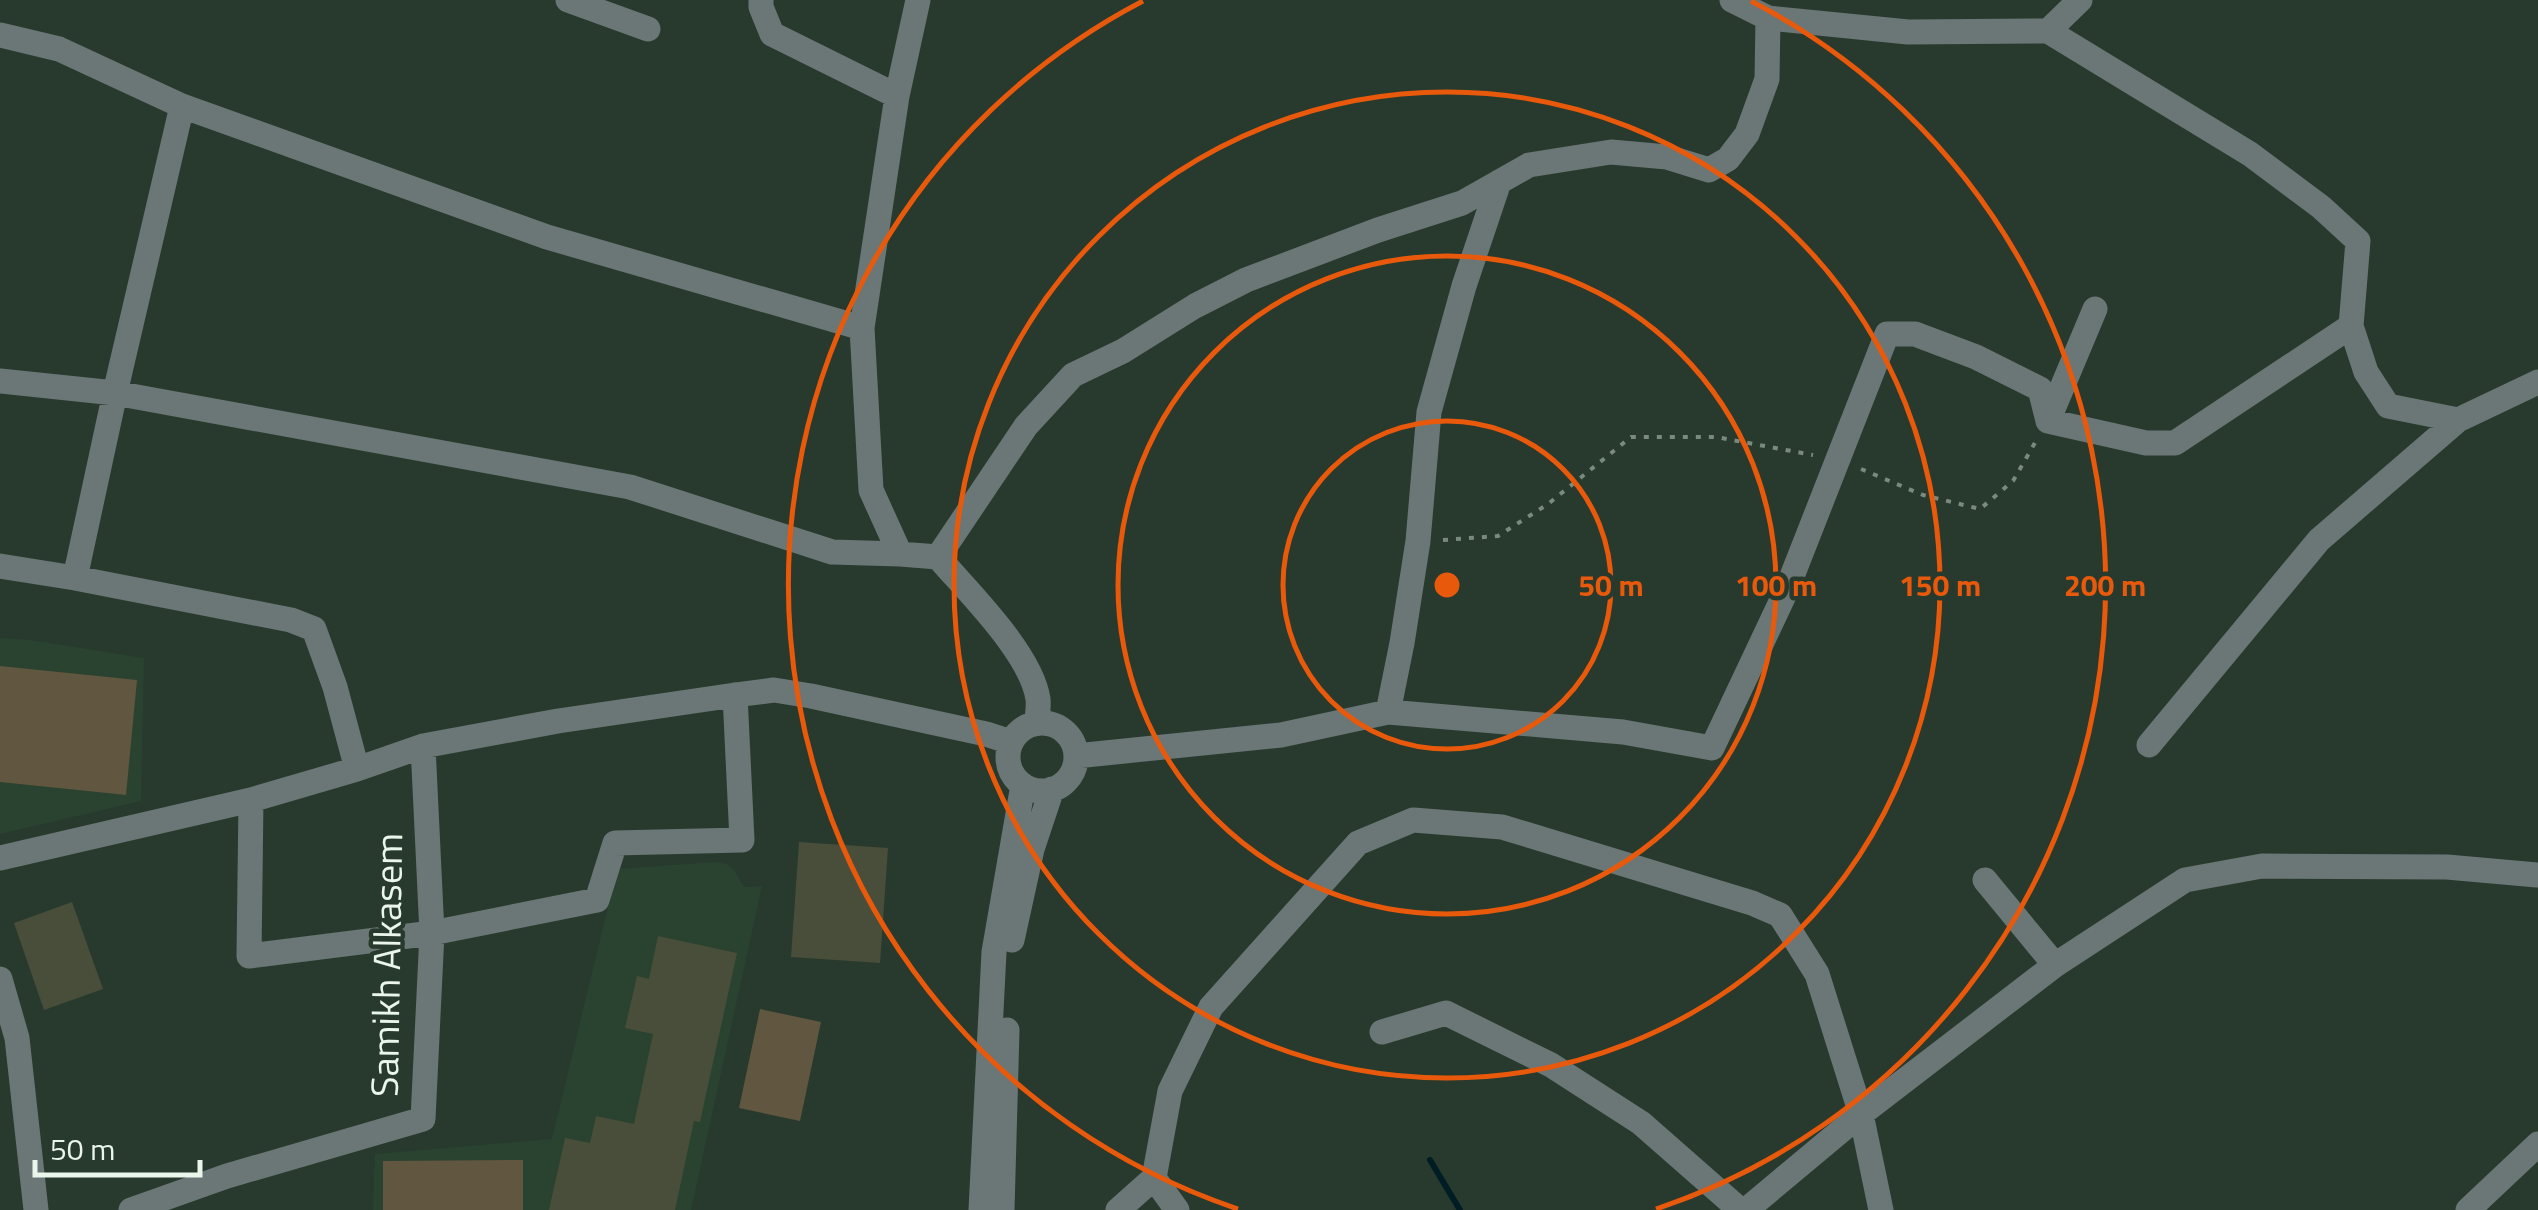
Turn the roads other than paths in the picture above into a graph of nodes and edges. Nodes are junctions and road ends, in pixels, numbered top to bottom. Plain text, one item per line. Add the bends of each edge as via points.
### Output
1 (568, 0) edge
2 (761, 0) edge
3 (918, 0) edge
4 (1732, 0) edge
5 (2080, 0) edge
6 (1768, 18) junction
7 (648, 29) dead end
8 (2048, 31) junction
9 (0, 35) edge
10 (897, 96) junction
11 (182, 106) junction
12 (1498, 182) junction
13 (2094, 309) dead end
14 (2351, 326) junction
15 (862, 328) junction
16 (0, 381) edge
17 (2538, 382) edge
18 (115, 394) junction
19 (2458, 420) junction
20 (2048, 421) junction
21 (900, 554) junction
22 (938, 557) junction
23 (0, 566) edge
24 (75, 578) junction
25 (735, 695) junction
26 (1388, 712) junction
27 (1037, 723) junction
28 (1011, 742) junction
29 (2148, 745) dead end
30 (423, 746) junction
31 (1076, 756) junction
32 (356, 769) junction
33 (1022, 785) junction
34 (1052, 790) junction
35 (251, 800) junction
36 (0, 858) edge
37 (2538, 877) edge
38 (1985, 880) dead end
39 (432, 933) junction
40 (2055, 966) junction
41 (0, 979) edge
42 (1382, 1032) dead end
43 (1861, 1114) junction
44 (2538, 1144) edge
45 (1154, 1178) junction
46 (36, 1210) edge
47 (132, 1210) edge
48 (981, 1210) edge
49 (1002, 1210) edge
50 (1118, 1210) edge
51 (1177, 1210) edge
52 (1743, 1210) edge
53 (1881, 1210) edge
54 (2468, 1210) edge

1 - 7 street
2 - 10 street via 772,34
3 - 10 street
4 - 6 street
5 - 8 street
6 - 8 street via 1908,32
6 - 12 street via 1767,79 1747,134 1728,160 1708,170 1612,152 1529,165
8 - 14 street via 2250,154 2358,241
9 - 11 street via 60,49
10 - 15 street
11 - 15 street via 547,237
11 - 18 street
12 - 22 street via 1462,203 1246,280 1073,375 1026,426
12 - 26 street via 1429,412 1418,542
13 - 20 street
14 - 19 street via 2366,372 2388,406
14 - 20 street via 2175,443 2146,444
15 - 21 street via 871,490
16 - 18 street
17 - 19 street
18 - 21 street via 630,488 832,552
18 - 24 street
19 - 29 street via 2319,540
20 - 26 street via 2040,389 1915,334 1887,334 1786,589 1712,748 1623,732
21 - 22 street
22 - 27 street via 1024,664 1038,698
23 - 24 street
24 - 32 street via 314,629
25 - 28 street via 774,690 811,696
25 - 30 street
25 - 39 street via 742,840 614,843 597,900
26 - 31 street via 1281,735
27 - 28 street
27 - 31 street via 1059,728
28 - 33 street via 1010,770
30 - 32 street
30 - 39 street, Samikh Alkasem
31 - 34 street via 1070,776
32 - 35 street
33 - 34 street
33 - 48 street via 994,952
34 - 49 street via 1009,954
35 - 36 street
35 - 39 street via 249,956
37 - 40 street via 2428,866 2262,866 2184,880
38 - 40 street
39 - 47 street, Samikh Alkasem via 422,1120
40 - 43 street
41 - 46 street via 17,1038
42 - 52 street via 1446,1013 1641,1122
43 - 45 street via 1818,974 1780,916 1502,827 1413,820 1358,844 1211,1007 1170,1091
43 - 52 street
43 - 53 street
44 - 54 street
45 - 50 street
45 - 51 street

